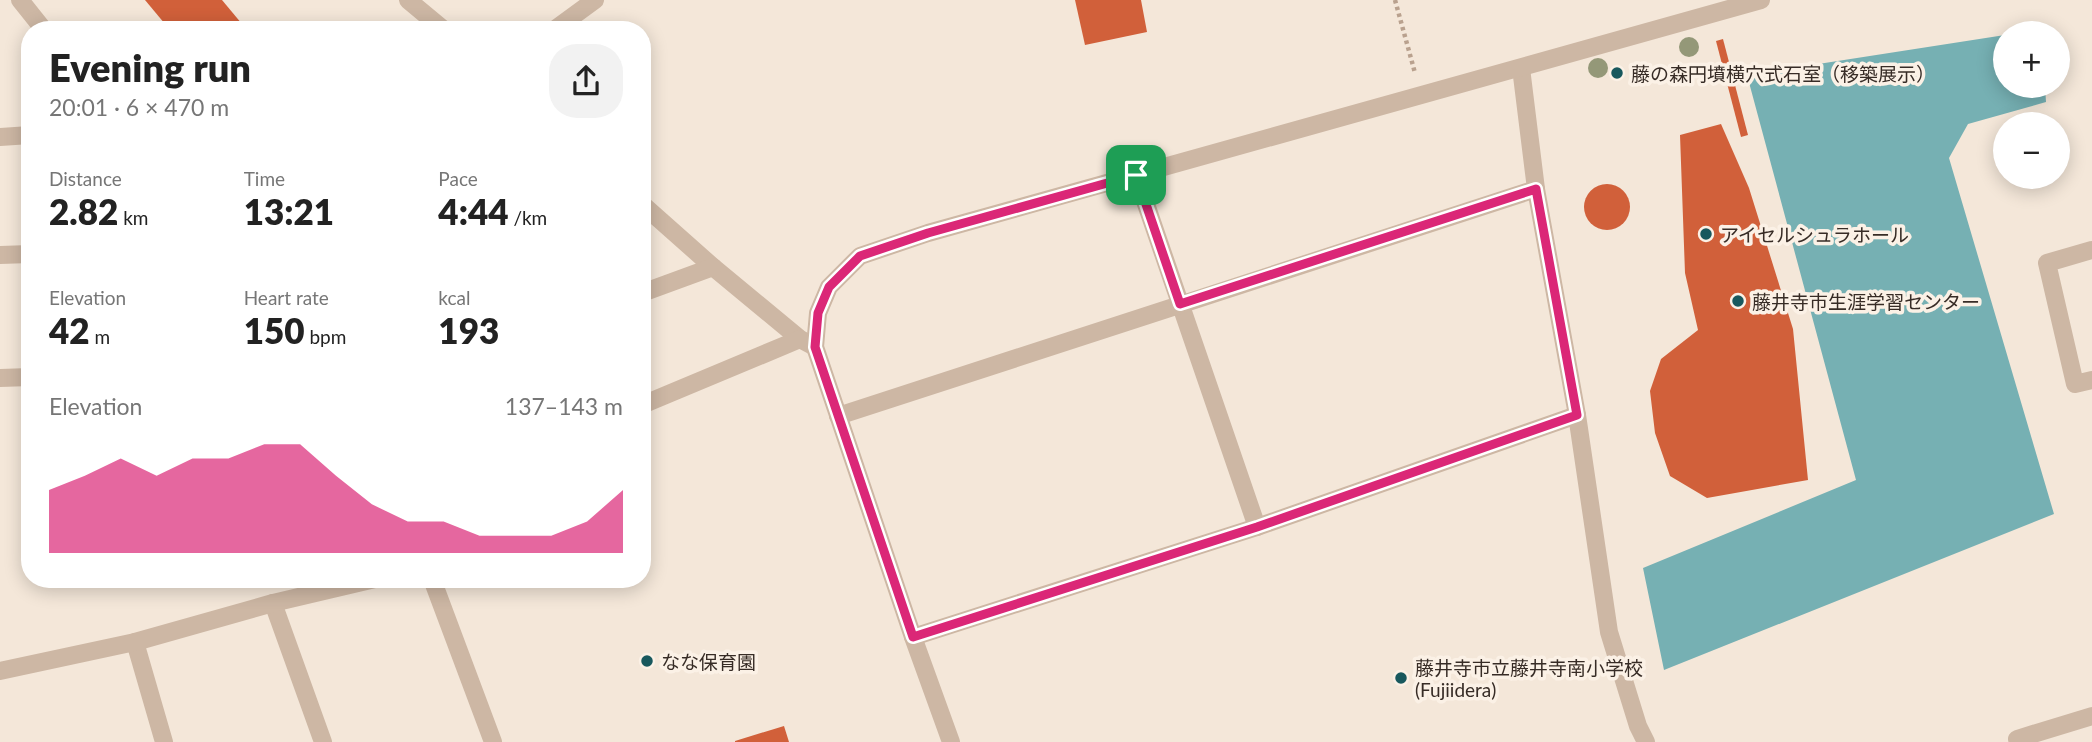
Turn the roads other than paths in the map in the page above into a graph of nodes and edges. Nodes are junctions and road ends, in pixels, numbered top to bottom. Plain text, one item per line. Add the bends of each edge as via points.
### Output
1 (20, 0) edge
2 (408, 0) edge
3 (595, 0) edge
4 (1760, 0) edge
5 (37, 21) edge
6 (433, 21) edge
7 (566, 21) edge
8 (1521, 68) junction
9 (21, 136) edge
10 (0, 137) edge
11 (1136, 175) junction
12 (1536, 189) junction
13 (651, 212) edge
14 (2092, 250) edge
15 (21, 254) edge
16 (0, 255) edge
17 (713, 267) junction
18 (651, 290) edge
19 (1180, 304) junction
20 (807, 343) junction
21 (21, 377) edge
22 (0, 378) edge
23 (2092, 380) edge
24 (651, 402) edge
25 (1577, 415) junction
26 (838, 416) junction
27 (1257, 527) junction
28 (337, 588) edge
29 (435, 588) edge
30 (273, 603) junction
31 (913, 637) junction
32 (135, 642) junction
33 (0, 671) edge
34 (2092, 716) edge
35 (2017, 739) dead end
36 (164, 742) edge
37 (323, 742) edge
38 (493, 742) edge
39 (951, 742) edge
40 (1646, 742) edge

1 - 5 street
2 - 6 street
3 - 7 street
4 - 8 street
8 - 11 street
8 - 12 street
9 - 10 street
11 - 19 street
11 - 20 street via 860,256 829,287
12 - 19 street
12 - 25 street
13 - 17 street
14 - 23 street via 2047,263 2075,384
15 - 16 street
17 - 18 street
17 - 20 street
19 - 26 street
19 - 27 street
20 - 24 street
20 - 26 street
21 - 22 street
25 - 27 street
25 - 40 street via 1609,632
26 - 31 street
27 - 31 street
28 - 30 street
29 - 38 street
30 - 32 street
30 - 37 street
31 - 39 street
32 - 33 street
32 - 36 street
34 - 35 street

